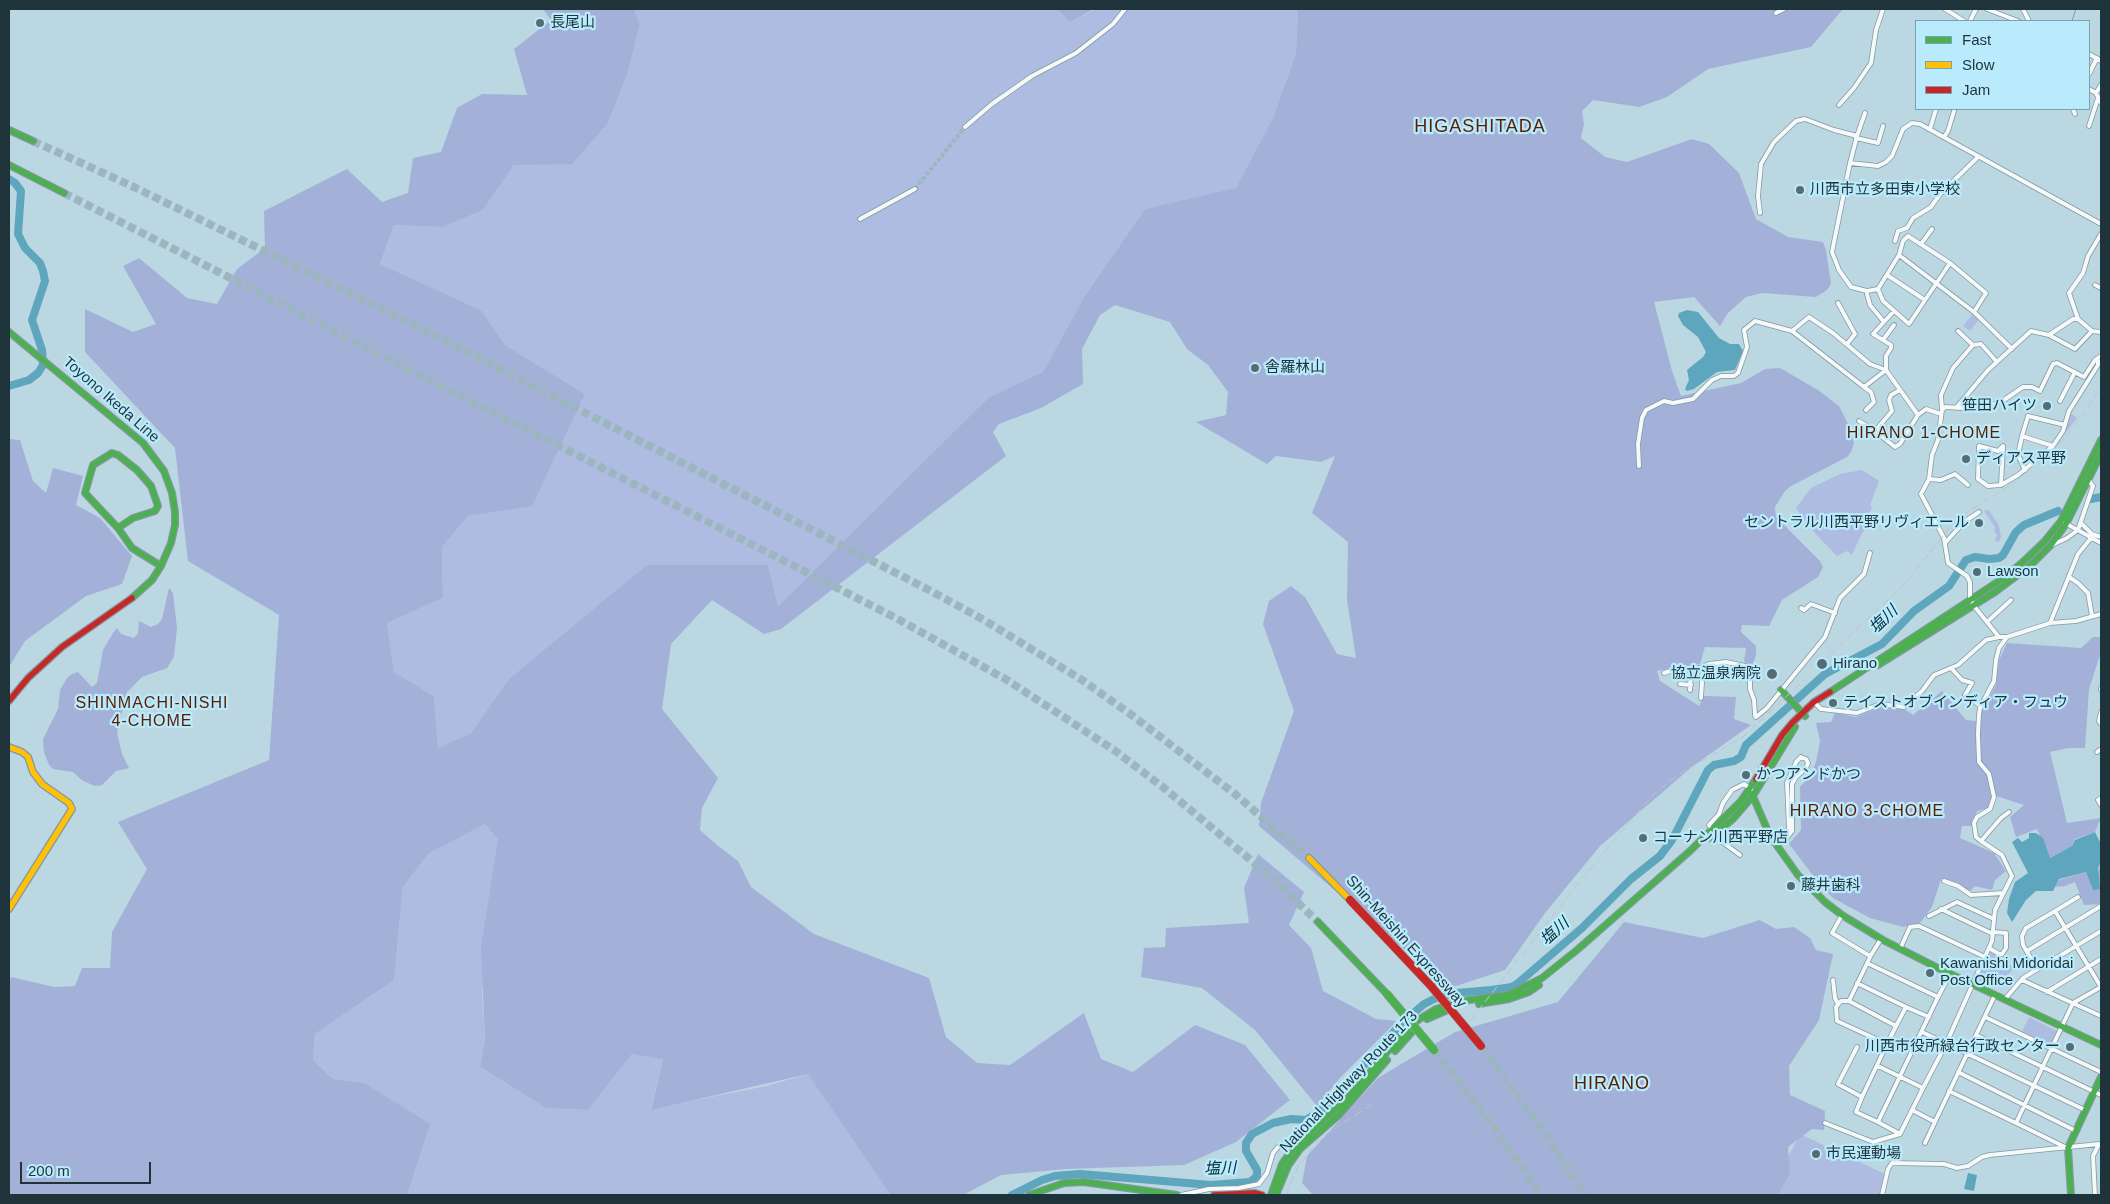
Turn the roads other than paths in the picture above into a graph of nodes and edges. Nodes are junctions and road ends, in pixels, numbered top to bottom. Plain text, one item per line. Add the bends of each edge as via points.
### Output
1 (1125, 9) edge
2 (1784, 9) edge
3 (1883, 9) edge
4 (1945, 9) edge
5 (1987, 9) edge
6 (1776, 12) dead end
7 (2000, 14) junction
8 (1962, 20) edge
9 (1998, 20) edge
10 (2015, 20) edge
11 (2099, 60) edge
12 (2090, 73) edge
13 (2101, 85) edge
14 (2090, 90) edge
15 (2097, 95) junction
16 (2101, 103) edge
17 (1839, 105) dead end
18 (1936, 110) edge
19 (2073, 110) edge
20 (1954, 111) dead end
21 (1865, 113) dead end
22 (2075, 114) dead end
23 (1883, 126) dead end
24 (2089, 126) dead end
25 (965, 127) tunnel mouth
26 (1930, 129) junction
27 (9, 130) edge
28 (1856, 137) junction
29 (1944, 137) junction
30 (33, 141) tunnel mouth
31 (1978, 157) junction
32 (1850, 163) junction
33 (9, 166) edge
34 (914, 189) tunnel mouth
35 (60, 192) tunnel mouth
36 (1760, 213) dead end
37 (860, 219) dead end
38 (2101, 224) edge
39 (1932, 229) dead end
40 (2101, 234) edge
41 (1895, 241) dead end
42 (1921, 244) junction
43 (1899, 255) junction
44 (1950, 264) junction
45 (1887, 275) junction
46 (1937, 282) junction
47 (2095, 284) dead end
48 (1878, 288) junction
49 (2101, 288) edge
50 (1866, 294) dead end
51 (1925, 300) junction
52 (1838, 302) dead end
53 (1894, 311) junction
54 (1974, 312) junction
55 (2078, 319) junction
56 (1884, 322) junction
57 (1894, 326) dead end
58 (1792, 331) junction
59 (1958, 331) dead end
60 (2092, 331) junction
61 (9, 332) edge
62 (2101, 332) edge
63 (2050, 335) junction
64 (1883, 340) junction
65 (1846, 344) junction
66 (1973, 345) junction
67 (2012, 349) junction
68 (2100, 357) edge
69 (1997, 362) junction
70 (1886, 370) junction
71 (2075, 372) junction
72 (1864, 387) junction
73 (1900, 390) junction
74 (2060, 401) dead end
75 (1956, 408) junction
76 (1866, 410) dead end
77 (1942, 412) junction
78 (1918, 415) junction
79 (1859, 421) dead end
80 (2065, 425) junction
81 (1875, 431) junction
82 (2022, 436) junction
83 (2101, 440) edge
84 (2053, 446) junction
85 (2101, 454) edge
86 (1639, 466) dead end
87 (2025, 470) junction
88 (2087, 478) junction
89 (1929, 479) junction
90 (1968, 485) dead end
91 (2001, 485) junction
92 (1979, 512) dead end
93 (2064, 522) junction
94 (2081, 523) junction
95 (118, 528) junction
96 (2078, 530) junction
97 (2101, 537) edge
98 (2091, 538) junction
99 (1946, 543) junction
100 (2101, 543) edge
101 (2047, 544) junction
102 (1870, 553) dead end
103 (161, 566) junction
104 (2069, 577) junction
105 (2011, 600) dead end
106 (1972, 603) junction
107 (1801, 608) dead end
108 (1835, 613) junction
109 (2101, 614) edge
110 (2092, 616) junction
111 (1987, 622) junction
112 (2050, 623) junction
113 (1999, 637) junction
114 (2007, 637) junction
115 (1703, 666) junction
116 (1950, 668) junction
117 (1691, 671) junction
118 (1664, 673) dead end
119 (1680, 684) dead end
120 (1781, 690) junction
121 (1701, 698) dead end
122 (9, 701) edge
123 (1815, 704) junction
124 (1982, 706) junction
125 (2101, 712) edge
126 (1803, 714) junction
127 (2101, 724) edge
128 (9, 747) edge
129 (1752, 792) junction
130 (2101, 798) edge
131 (2101, 805) edge
132 (2009, 812) dead end
133 (1713, 832) junction
134 (1981, 841) junction
135 (1775, 844) junction
136 (1740, 855) dead end
137 (1309, 858) tunnel mouth
138 (1944, 881) dead end
139 (2004, 893) junction
140 (2078, 897) dead end
141 (2101, 906) edge
142 (9, 909) edge
143 (1941, 909) junction
144 (2056, 911) junction
145 (1842, 915) junction
146 (1930, 916) dead end
147 (1994, 918) junction
148 (1318, 922) tunnel mouth
149 (2066, 928) junction
150 (2101, 932) edge
151 (1993, 933) junction
152 (1881, 939) junction
153 (2076, 946) junction
154 (1900, 948) junction
155 (1989, 948) junction
156 (2027, 951) junction
157 (1870, 956) junction
158 (1985, 957) junction
159 (2101, 959) edge
160 (1866, 963) junction
161 (2088, 966) junction
162 (2037, 969) junction
163 (1950, 974) junction
164 (1833, 980) dead end
165 (2022, 980) junction
166 (1857, 982) junction
167 (1972, 984) junction
168 (2101, 987) edge
169 (2047, 992) junction
170 (1995, 995) junction
171 (1938, 997) junction
172 (2005, 999) junction
173 (1849, 1001) junction
174 (2073, 1003) junction
175 (1838, 1004) junction
176 (1906, 1007) junction
177 (2100, 1015) edge
178 (1929, 1017) junction
179 (1985, 1017) junction
180 (1896, 1026) junction
181 (2062, 1026) junction
182 (1922, 1032) junction
183 (1976, 1035) junction
184 (1888, 1044) junction
185 (1946, 1044) junction
186 (2101, 1045) edge
187 (1481, 1046) tunnel mouth
188 (1857, 1047) dead end
189 (2051, 1048) junction
190 (1434, 1050) tunnel mouth
191 (1967, 1055) junction
192 (1878, 1066) junction
193 (2042, 1067) junction
194 (1958, 1072) junction
195 (2101, 1072) edge
196 (1900, 1077) junction
197 (2101, 1077) edge
198 (2033, 1086) junction
199 (1923, 1088) junction
200 (1949, 1091) junction
201 (2098, 1093) edge
202 (1862, 1097) junction
203 (2025, 1104) junction
204 (1912, 1110) junction
205 (2086, 1110) junction
206 (1878, 1122) junction
207 (1934, 1122) junction
208 (1825, 1123) dead end
209 (2016, 1123) junction
210 (2076, 1130) junction
211 (1900, 1134) junction
212 (2100, 1142) edge
213 (1925, 1143) dead end
214 (1294, 1147) junction
215 (2068, 1148) junction
216 (2094, 1174) junction
217 (2101, 1174) edge
218 (1231, 1194) edge
219 (1029, 1195) edge
220 (1177, 1195) edge
221 (1182, 1195) edge
222 (1214, 1195) edge
223 (1262, 1195) edge
224 (1271, 1195) edge
225 (1276, 1195) edge
226 (1882, 1195) edge
227 (2071, 1195) edge
228 (2095, 1195) edge

1 - 25 street via 1113,24 1076,53 1032,76
2 - 6 street
3 - 17 street via 1871,63
4 - 8 street
5 - 7 street
7 - 9 street
7 - 10 street
11 - 12 street
13 - 15 street
14 - 15 street
15 - 16 street
15 - 24 street
18 - 26 street
19 - 22 street
20 - 29 street
21 - 28 street
23 - 28 street via 1878,143
26 - 29 street
26 - 32 street via 1920,124 1907,125 1892,156 1878,166
27 - 30 main road
28 - 32 street
28 - 36 street via 1805,119 1796,121 1774,142 1761,164
29 - 31 street
31 - 38 street
31 - 41 street via 1931,207 1913,218 1907,228 1898,231
32 - 48 street via 1832,252 1851,287 1867,292
33 - 35 main road
34 - 37 street
39 - 42 street
40 - 55 street via 2088,256 2083,273 2069,293
42 - 43 street via 1908,236 1902,242
42 - 44 street
43 - 45 street
43 - 46 street
44 - 46 street
44 - 54 street via 1986,293
45 - 48 street
45 - 51 street
46 - 51 street
46 - 54 street
47 - 49 street
48 - 53 street via 1883,301
50 - 56 street via 1870,305
51 - 53 street via 1909,324
52 - 65 street via 1855,334
53 - 56 street
54 - 67 street
55 - 60 street
55 - 63 street
56 - 64 street via 1873,334
57 - 64 street
58 - 65 street via 1809,317
58 - 72 street
58 - 86 street via 1755,321 1744,330 1748,348 1738,373 1712,380 1693,399 1674,403 1664,401 1646,410 1638,444
59 - 66 street
60 - 62 street
60 - 63 street via 2075,349
61 - 103 main road, Toyono Ikeda Line via 135,435 158,461 172,493 175,525
63 - 67 street via 2031,331
64 - 70 street via 1892,348 1886,356
65 - 70 street via 1870,364
66 - 69 street via 1981,344
66 - 77 street via 1953,368 1941,395
67 - 69 street
68 - 71 street via 2084,377
68 - 80 street
69 - 75 street
70 - 72 street
70 - 73 street
71 - 74 street
71 - 75 street via 2053,364 2040,392 2032,387 2023,387 2004,400 1981,409
72 - 76 street via 1871,392 1874,402
73 - 78 street
73 - 81 street via 1891,395 1892,411
75 - 77 street via 1945,407
77 - 78 street via 1926,409
77 - 89 street
78 - 81 street via 1895,447
79 - 81 street
80 - 82 street via 2028,416
80 - 84 street
82 - 84 street
82 - 87 street via 2018,455
83 - 88 main road, National Highway Route 173
84 - 87 street
85 - 88 main road, National Highway Route 173
87 - 91 street
88 - 93 main road, National Highway Route 173
88 - 94 street via 2093,486
89 - 90 street via 1941,480 1955,474
89 - 99 street via 1921,494
91 - 91 street via 1988,486 1978,479 1979,446 1998,450 2003,446
92 - 99 street via 1964,522
93 - 96 street
93 - 101 main road, National Highway Route 173
94 - 96 street
94 - 97 street via 2092,534
95 - 95 main road via 86,496 85,491 92,465 112,453 137,470 151,486 158,506 155,511 133,518
95 - 103 main road via 132,548
96 - 98 street
96 - 101 street via 2059,543
98 - 100 street
98 - 104 street via 2078,554
99 - 106 street via 1948,563 1967,576 1970,582
101 - 106 main road, National Highway Route 173 via 2031,565
102 - 108 street via 1864,574 1845,591
103 - 122 main road, Toyono Ikeda Line via 143,589 47,660
104 - 110 street via 2088,593
104 - 112 street
105 - 111 street
106 - 111 street
106 - 123 main road, National Highway Route 173
107 - 108 street via 1804,610 1811,604
108 - 120 street via 1825,637
109 - 110 street
110 - 112 street
111 - 113 street
112 - 114 street
113 - 114 street
113 - 116 street via 1986,640 1958,666
114 - 124 street via 1999,648 1994,681
115 - 117 street
115 - 120 street via 1726,662 1750,667 1750,689 1756,717
115 - 121 street
116 - 123 street via 1934,675 1904,707 1880,704 1857,713 1821,709
116 - 124 street via 1962,680 1972,683 1965,695
117 - 118 street via 1680,668
117 - 119 street via 1690,687
120 - 126 main road
123 - 126 main road, National Highway Route 173
124 - 134 street via 1979,762 1989,774 1994,797 1990,809 1977,817 1974,823 1976,837
125 - 127 street
126 - 129 main road, National Highway Route 173
128 - 142 main road via 28,757 42,784 69,803 72,809
129 - 133 main road, National Highway Route 173 via 1733,819
129 - 133 street via 1744,784 1732,790 1709,825
129 - 135 main road
130 - 131 street via 2098,800
132 - 134 street
133 - 136 street
133 - 214 main road, National Highway Route 173 via 1542,978 1508,995 1462,1001 1436,1009 1418,1020 1347,1099
133 - 225 main road, National Highway Route 173 via 1554,975 1529,992 1509,1000 1463,1005 1426,1020 1393,1052 1339,1115 1300,1149 1288,1166
134 - 139 street via 2002,855 2010,870 2011,881
135 - 135 street via 1789,829 1787,783 1796,762 1806,759 1806,768 1792,784 1792,831
135 - 145 main road via 1798,875
137 - 187 main road, Shin-Meishin Expressway, bridge via 1408,961
138 - 139 street via 1972,895
139 - 147 street
140 - 144 street
141 - 149 street
143 - 146 street
143 - 147 street via 1957,902
143 - 151 street
144 - 149 street
144 - 156 street via 2026,928 2022,936
145 - 152 main road
145 - 157 street via 1832,933
147 - 151 street
148 - 190 main road, bridge
149 - 153 street
149 - 156 street
150 - 153 street
151 - 155 street
151 - 155 street via 2006,933 2006,948 1999,954
152 - 154 main road
152 - 157 street
153 - 161 street
153 - 162 street
154 - 158 street via 1910,927 1919,926
154 - 163 main road
155 - 158 street
156 - 162 street
157 - 160 street
158 - 167 street
159 - 161 street
160 - 166 street
160 - 171 street
161 - 168 street
161 - 169 street
162 - 165 street
163 - 167 main road
163 - 171 street
164 - 175 street
165 - 169 street
165 - 172 street
166 - 173 street
166 - 176 street
167 - 170 main road
167 - 185 street
168 - 174 street
169 - 174 street
170 - 172 main road
170 - 179 street
171 - 178 street
172 - 181 main road
173 - 175 street
173 - 180 street
174 - 177 street
174 - 181 street
175 - 184 street via 1837,1021
176 - 178 street
176 - 180 street
178 - 182 street
179 - 183 street
179 - 189 street
180 - 184 street
181 - 186 main road
181 - 189 street
182 - 185 street
182 - 196 street
183 - 191 street
183 - 193 street
184 - 192 street
185 - 191 street
185 - 199 street
188 - 202 street via 1838,1084
189 - 193 street
189 - 195 street
191 - 194 street
191 - 198 street
192 - 196 street
192 - 202 street
193 - 198 street
193 - 201 street
194 - 200 street
194 - 203 street
196 - 199 street
196 - 206 street
197 - 201 main road
198 - 203 street
198 - 205 street
199 - 204 street
200 - 207 street
200 - 209 street
201 - 205 main road
202 - 206 street via 1856,1112
203 - 209 street
203 - 210 street
204 - 207 street
204 - 211 street
205 - 210 main road
206 - 211 street
207 - 213 street
208 - 211 street via 1873,1142
209 - 215 street
210 - 215 main road
212 - 215 street
212 - 216 street via 2093,1156
214 - 221 street via 1286,1143 1272,1153 1267,1173 1259,1184
214 - 224 main road, National Highway Route 173 via 1282,1164
215 - 226 street via 1990,1155 1957,1168 1944,1164 1892,1163
215 - 227 main road
216 - 217 street
216 - 228 street
218 - 222 main road
218 - 223 main road via 1255,1192
219 - 220 main road via 1064,1183 1084,1182

